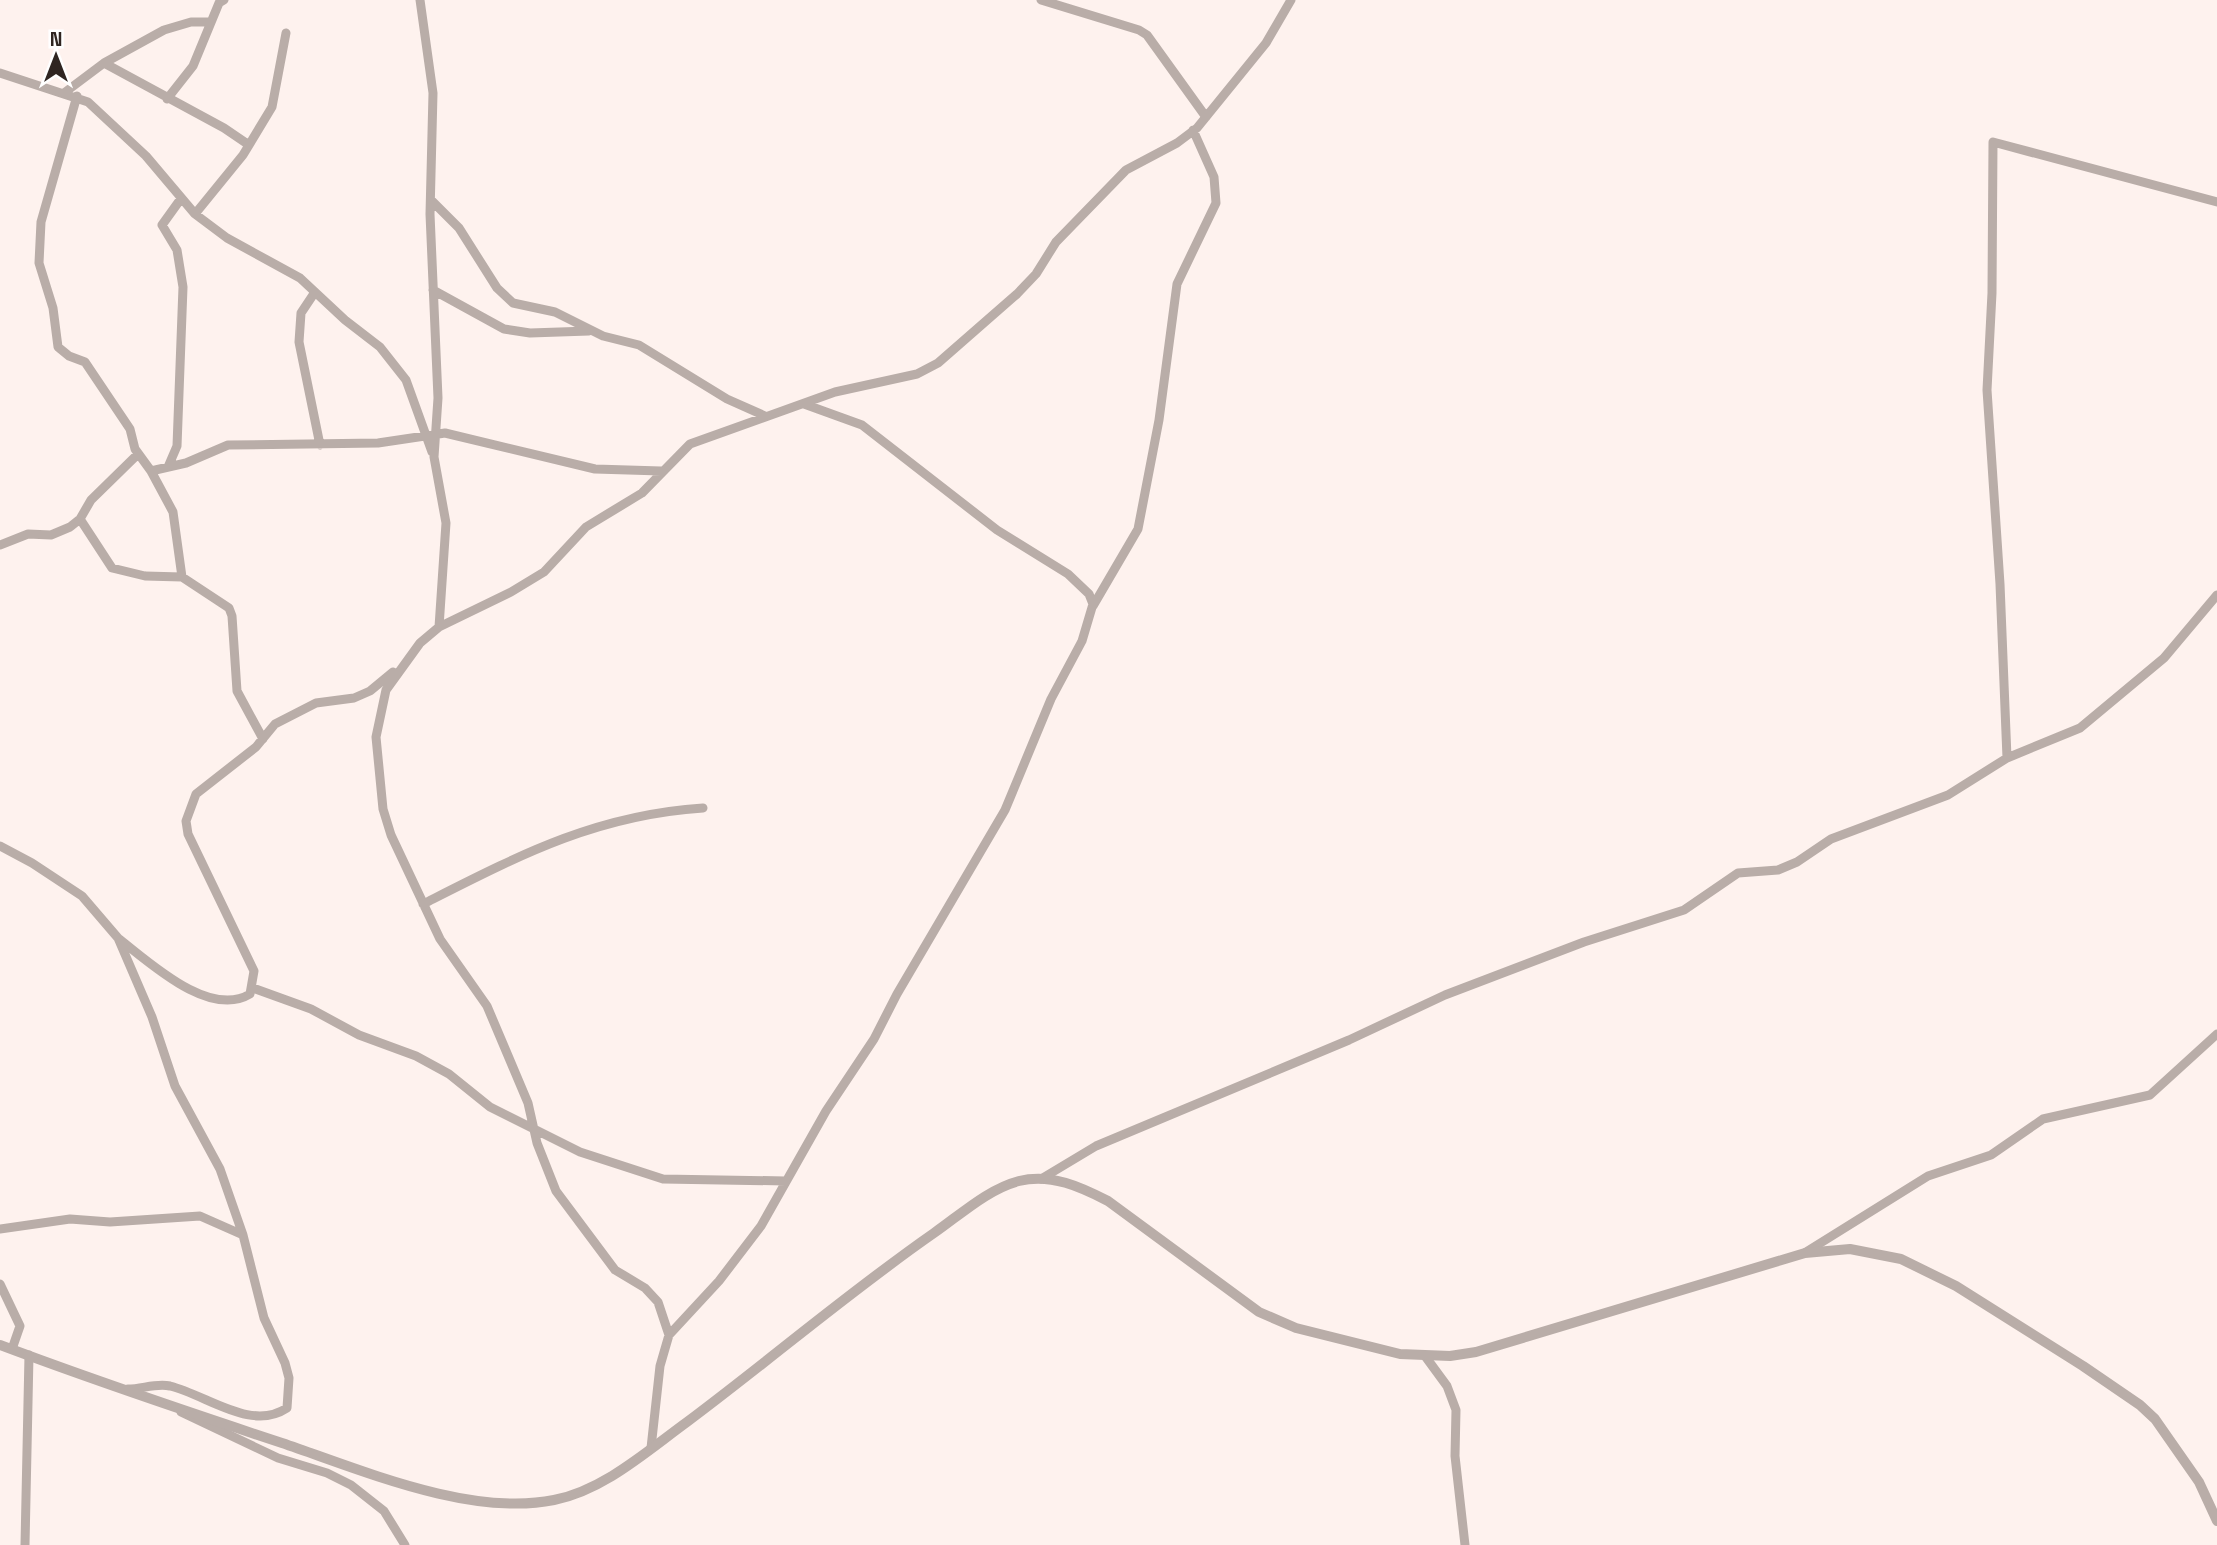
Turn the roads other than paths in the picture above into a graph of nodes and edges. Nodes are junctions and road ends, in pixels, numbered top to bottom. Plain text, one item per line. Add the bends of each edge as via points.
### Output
1 (420, 0) edge
2 (1041, 0) edge
3 (1291, 0) edge
4 (221, 1) edge
5 (211, 22) junction
6 (286, 33) dead end
7 (104, 64) junction
8 (0, 73) edge
9 (64, 93) junction
10 (76, 96) junction
11 (167, 99) junction
12 (1206, 117) junction
13 (1193, 130) junction
14 (250, 145) junction
15 (180, 200) junction
16 (431, 200) junction
17 (2217, 202) edge
18 (195, 214) junction
19 (433, 290) junction
20 (315, 292) junction
21 (594, 332) junction
22 (804, 404) junction
23 (765, 416) junction
24 (431, 434) junction
25 (320, 445) junction
26 (138, 454) junction
27 (168, 467) junction
28 (152, 471) junction
29 (662, 471) junction
30 (80, 519) junction
31 (0, 545) edge
32 (182, 577) junction
33 (2217, 595) edge
34 (1092, 607) junction
35 (439, 627) junction
36 (402, 664) junction
37 (263, 739) junction
38 (2007, 758) junction
39 (703, 808) dead end
40 (0, 846) edge
41 (423, 904) junction
42 (118, 938) junction
43 (253, 988) junction
44 (2217, 1034) edge
45 (534, 1129) junction
46 (1041, 1179) junction
47 (786, 1181) junction
48 (0, 1229) edge
49 (243, 1235) junction
50 (1805, 1253) junction
51 (0, 1284) edge
52 (669, 1335) junction
53 (0, 1345) edge
54 (12, 1349) junction
55 (29, 1355) junction
56 (1424, 1356) junction
57 (126, 1389) junction
58 (171, 1405) junction
59 (651, 1448) junction
60 (2217, 1521) edge
61 (25, 1545) edge
62 (405, 1545) edge
63 (1465, 1545) edge

1 - 16 street via 433,93
2 - 12 street via 1147,35
3 - 12 street via 1266,43
4 - 5 street
5 - 7 street via 178,25
5 - 11 street via 193,66
6 - 14 street via 272,107
7 - 9 street
7 - 11 street
8 - 9 street
9 - 10 street
10 - 15 street via 100,111 133,143
10 - 26 street via 41,222 38,263 53,308 58,347 85,362 130,429
11 - 14 street
12 - 13 street
13 - 22 street via 1126,170 1056,242 1017,295 938,363 917,374 835,392
13 - 34 street via 1214,177 1216,203 1177,284 1159,420 1138,528
14 - 18 street
15 - 18 street
15 - 27 street via 162,225 177,250 183,287 177,446
16 - 19 street
16 - 21 street via 459,228 505,298 523,307 555,312
17 - 38 street via 1993,142 1987,390
18 - 20 street via 227,238 300,278
19 - 21 street via 504,329
19 - 24 street via 438,398
20 - 24 street via 392,358
20 - 25 street via 301,313 299,342
21 - 23 street via 656,353 727,399
22 - 23 street
22 - 34 street via 862,425 997,530 1068,574 1089,594
23 - 29 street via 690,444
24 - 25 street via 378,443
24 - 29 street via 452,433 595,469
24 - 35 street via 446,523
25 - 27 street via 228,445
26 - 28 street
26 - 30 street via 92,500
27 - 28 street
28 - 32 street via 173,512
29 - 35 street via 642,493 586,527 526,585
30 - 31 street via 58,534 29,534
30 - 32 street via 112,568 138,575
32 - 37 street via 231,613 237,691
33 - 38 street via 2164,658 2098,715 2067,735
34 - 47 street via 1082,641 1051,699 1005,810 874,1039
35 - 36 street
36 - 37 street via 370,691 347,700 310,705 275,724
36 - 41 street via 379,712 379,774 391,835
37 - 43 street via 200,789 186,821 195,851 254,971
38 - 46 street via 1948,795 1831,839 1797,862 1778,870 1738,873 1684,910 1445,995 1096,1146
39 - 41 street via 633,816 551,841
40 - 42 street via 82,896
41 - 45 street via 440,939 487,1006
42 - 43 street via 167,975 211,998 243,998
42 - 49 street via 175,1086 220,1169
43 - 45 street via 416,1056 449,1074 491,1107
44 - 50 street via 2150,1095 2043,1118 1991,1155 1928,1176
45 - 47 street via 580,1152 651,1177
45 - 52 street via 565,1207 615,1270 653,1295
46 - 56 street via 1083,1188 1108,1201 1259,1312 1336,1340
46 - 59 street via 1012,1184 973,1205
47 - 52 street via 740,1254
48 - 49 street via 70,1219 110,1222 201,1216
49 - 57 street via 264,1318 289,1378 288,1408 261,1417 174,1387
50 - 56 street via 1476,1352
50 - 60 street via 1850,1249 1901,1259 1956,1286 2083,1366 2154,1419 2199,1482
51 - 54 street via 20,1326
52 - 59 street via 660,1366
53 - 54 street
54 - 55 street
55 - 57 street
55 - 61 street
56 - 63 street via 1447,1386 1456,1410 1455,1456
57 - 58 street
58 - 59 street via 344,1464 479,1502 525,1504 576,1495
58 - 62 street via 210,1428 351,1485 384,1511

